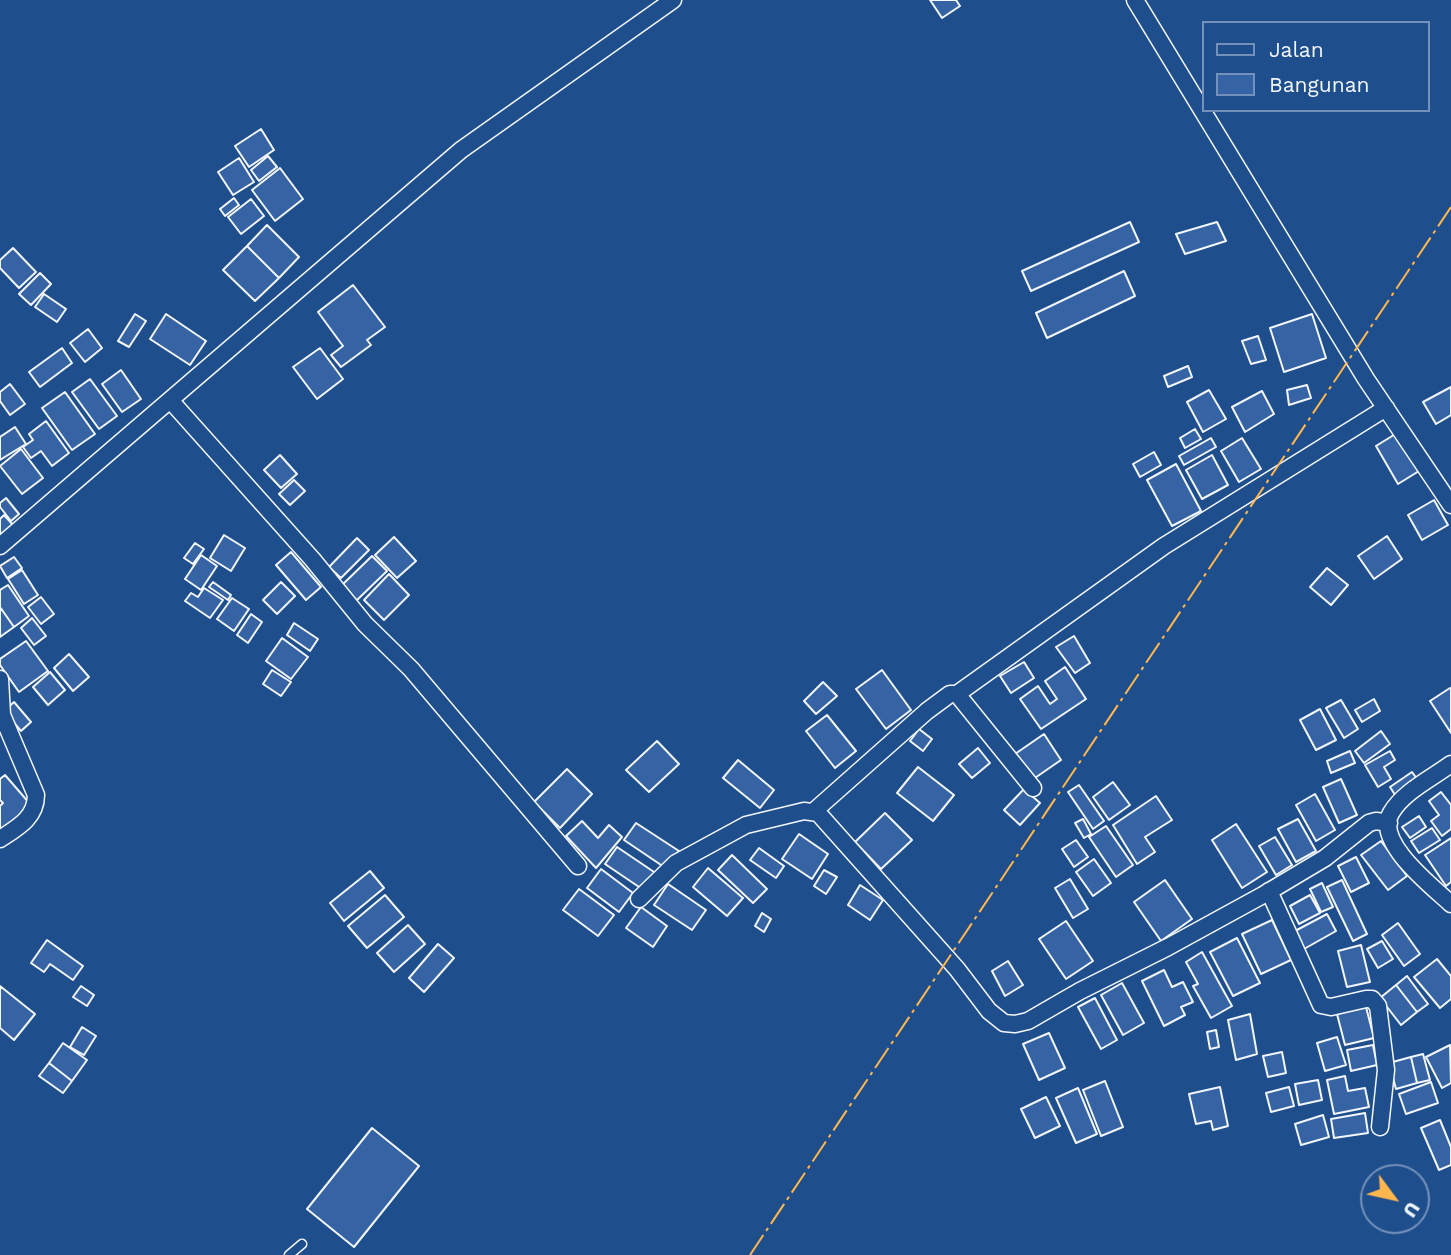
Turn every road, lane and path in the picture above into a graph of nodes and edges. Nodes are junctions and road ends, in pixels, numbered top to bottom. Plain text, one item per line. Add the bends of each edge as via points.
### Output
1 (673, 0) edge
2 (1135, 0) edge
3 (1202, 109) edge
4 (1204, 112) edge
5 (170, 400) junction
6 (1386, 408) junction
7 (1451, 506) edge
8 (0, 546) edge
9 (0, 679) edge
10 (957, 694) junction
11 (1451, 764) edge
12 (1033, 788) dead end
13 (813, 812) junction
14 (1389, 822) junction
15 (0, 839) edge
16 (578, 866) dead end
17 (1269, 891) junction
18 (639, 899) dead end
19 (1451, 904) edge
20 (1380, 1127) dead end
21 (302, 1244) dead end
22 (289, 1255) edge

1 - 5 street via 461,150
2 - 3 street
4 - 6 street
5 - 8 street
5 - 16 street via 365,624 411,669
6 - 7 street
6 - 10 street via 1164,546
9 - 15 street via 2,715 36,795 30,816
10 - 12 street
10 - 13 street via 927,710
11 - 14 street via 1408,795 1393,810
13 - 17 street via 957,970 989,1012 1004,1023 1028,1021
13 - 18 street via 746,825 676,863
14 - 17 street via 1369,823 1325,858
14 - 19 street via 1402,859
17 - 20 street via 1321,1005 1326,1008 1372,999 1378,1006 1386,1070
21 - 22 lane

